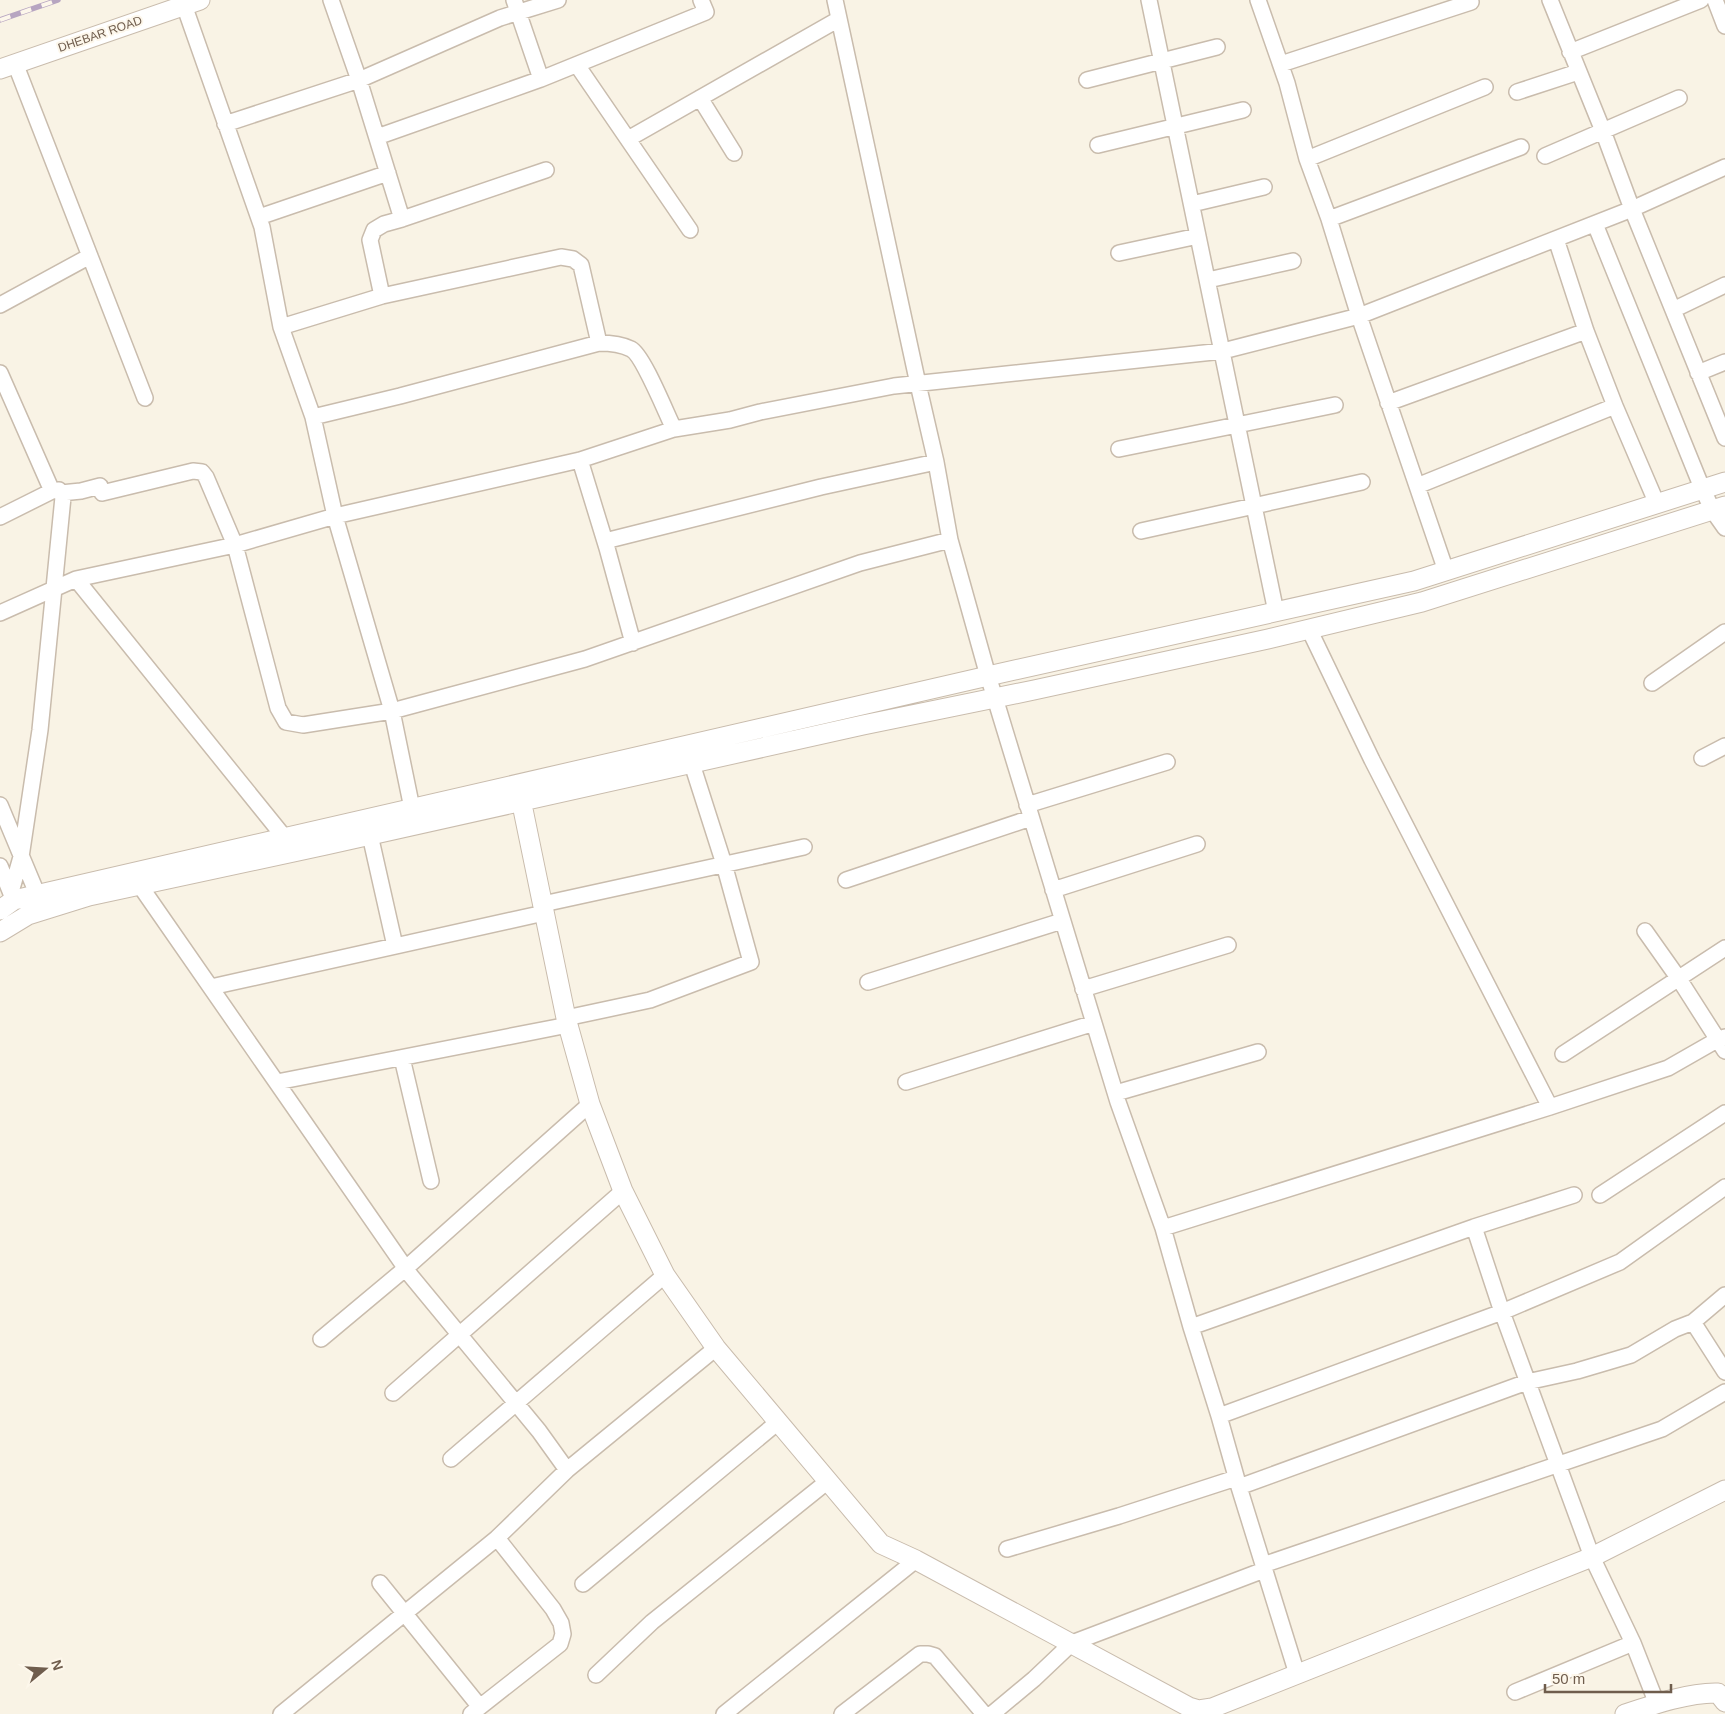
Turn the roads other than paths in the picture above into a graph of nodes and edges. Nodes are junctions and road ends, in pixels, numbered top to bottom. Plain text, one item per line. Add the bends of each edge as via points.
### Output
1 (331, 0) edge
2 (558, 0) edge
3 (701, 0) edge
4 (835, 0) edge
5 (1150, 0) edge
6 (1258, 0) edge
7 (1550, 0) edge
8 (1701, 0) edge
9 (1715, 0) edge
10 (1471, 2) dead end
11 (192, 3) edge
12 (516, 7) edge
13 (839, 18) junction
14 (1725, 26) edge
15 (1217, 47) dead end
16 (1570, 52) junction
17 (1162, 61) junction
18 (1281, 64) junction
19 (577, 65) junction
20 (8, 66) edge
21 (1578, 72) junction
22 (541, 79) junction
23 (359, 80) junction
24 (1087, 80) dead end
25 (1485, 88) dead end
26 (1517, 92) dead end
27 (700, 98) junction
28 (1679, 98) dead end
29 (1243, 110) dead end
30 (225, 124) junction
31 (1176, 126) junction
32 (1603, 131) junction
33 (377, 137) junction
34 (628, 139) junction
35 (1098, 145) dead end
36 (1521, 146) dead end
37 (734, 153) dead end
38 (1545, 156) dead end
39 (1307, 159) junction
40 (546, 170) dead end
41 (1723, 171) edge
42 (388, 173) junction
43 (1264, 187) dead end
44 (1192, 204) junction
45 (1632, 210) junction
46 (259, 218) junction
47 (402, 219) junction
48 (1329, 219) junction
49 (1595, 224) junction
50 (690, 230) dead end
51 (1198, 236) junction
52 (1556, 239) junction
53 (1119, 253) dead end
54 (90, 256) junction
55 (1293, 261) dead end
56 (1208, 280) junction
57 (1725, 285) edge
58 (382, 296) junction
59 (0, 305) edge
60 (1673, 310) junction
61 (1359, 316) junction
62 (282, 327) junction
63 (1586, 331) junction
64 (599, 343) junction
65 (1223, 351) junction
66 (1725, 362) edge
67 (0, 373) edge
68 (1698, 373) junction
69 (918, 384) junction
70 (145, 398) dead end
71 (1388, 403) junction
72 (1335, 406) dead end
73 (1614, 406) junction
74 (313, 417) junction
75 (1239, 426) junction
76 (674, 429) junction
77 (1725, 438) edge
78 (1119, 449) dead end
79 (580, 460) junction
80 (936, 462) junction
81 (1362, 482) dead end
82 (1725, 482) edge
83 (1417, 486) junction
84 (1702, 488) junction
85 (56, 492) junction
86 (1657, 504) junction
87 (1255, 505) junction
88 (1719, 509) edge
89 (335, 516) junction
90 (0, 517) edge
91 (1725, 528) edge
92 (1141, 531) dead end
93 (950, 540) junction
94 (605, 541) junction
95 (235, 545) junction
96 (1446, 571) junction
97 (76, 580) junction
98 (53, 590) junction
99 (1276, 612) junction
100 (0, 613) edge
101 (1309, 629) junction
102 (1725, 632) edge
103 (633, 643) junction
104 (988, 676) junction
105 (1652, 683) dead end
106 (995, 698) junction
107 (392, 711) junction
108 (1725, 746) edge
109 (1702, 758) dead end
110 (1167, 762) dead end
111 (692, 764) junction
112 (520, 793) junction
113 (0, 805) edge
114 (1029, 812) junction
115 (414, 817) junction
116 (370, 835) junction
117 (285, 838) junction
118 (1197, 844) dead end
119 (804, 847) dead end
120 (22, 857) junction
121 (724, 864) junction
122 (0, 866) edge
123 (136, 879) junction
124 (846, 880) dead end
125 (1053, 890) junction
126 (6, 893) edge
127 (41, 903) junction
128 (544, 908) junction
129 (21, 918) junction
130 (1062, 921) junction
131 (1645, 930) dead end
132 (0, 932) edge
133 (395, 946) junction
134 (1228, 946) dead end
135 (1725, 948) edge
136 (1679, 979) junction
137 (868, 982) dead end
138 (211, 987) junction
139 (1083, 989) junction
140 (567, 1022) junction
141 (1094, 1023) junction
142 (1722, 1043) edge
143 (1258, 1052) dead end
144 (1564, 1054) dead end
145 (402, 1058) junction
146 (276, 1082) junction
147 (906, 1082) dead end
148 (1116, 1093) junction
149 (590, 1104) junction
150 (1550, 1107) junction
151 (1725, 1114) edge
152 (431, 1181) dead end
153 (1725, 1187) edge
154 (623, 1191) junction
155 (1574, 1195) dead end
156 (1600, 1195) dead end
157 (1474, 1227) junction
158 (1162, 1228) junction
159 (406, 1268) junction
160 (665, 1275) junction
161 (1725, 1295) edge
162 (1502, 1312) junction
163 (1693, 1322) junction
164 (1191, 1327) junction
165 (459, 1335) junction
166 (321, 1339) dead end
167 (716, 1348) junction
168 (1725, 1372) edge
169 (1527, 1382) junction
170 (1725, 1392) edge
171 (393, 1393) dead end
172 (515, 1402) junction
173 (1220, 1416) junction
174 (778, 1422) junction
175 (451, 1459) dead end
176 (1557, 1465) junction
177 (567, 1470) junction
178 (828, 1481) junction
179 (1237, 1482) junction
180 (1725, 1490) edge
181 (497, 1538) junction
182 (1007, 1549) dead end
183 (1592, 1557) junction
184 (916, 1560) junction
185 (1264, 1568) junction
186 (380, 1583) dead end
187 (583, 1584) dead end
188 (404, 1613) junction
189 (1072, 1643) junction
190 (1633, 1643) junction
191 (1297, 1674) junction
192 (596, 1675) dead end
193 (1515, 1692) dead end
194 (1723, 1695) edge
195 (1657, 1704) junction
196 (475, 1711) edge
197 (1214, 1711) edge
198 (281, 1714) edge
199 (724, 1714) edge
200 (842, 1714) edge
201 (984, 1714) edge
202 (992, 1714) edge
203 (1625, 1714) edge

1 - 23 street
2 - 12 street
3 - 19 street via 706,12
4 - 13 street
5 - 17 street
6 - 18 street
7 - 16 street
8 - 16 street
9 - 14 street
10 - 18 street
11 - 20 street, DHEBAR ROAD
11 - 30 street
12 - 22 street
12 - 23 street via 500,18
13 - 27 street
13 - 69 street
15 - 17 street
16 - 21 street
17 - 24 street
17 - 31 street
18 - 39 street
19 - 22 street
19 - 34 street
20 - 54 street
21 - 26 street
21 - 32 street
22 - 33 street
23 - 30 street
23 - 33 street
25 - 39 street
27 - 34 street
27 - 37 street
28 - 32 street
29 - 31 street
30 - 46 street
31 - 35 street
31 - 44 street
32 - 38 street
32 - 45 street
33 - 42 street
34 - 50 street
36 - 48 street
39 - 48 street
40 - 47 street
41 - 45 street
42 - 46 street
42 - 47 street
43 - 44 street
44 - 51 street
45 - 49 street
45 - 60 street
46 - 62 street
47 - 58 street via 374,230 370,240
48 - 61 street
49 - 52 street
49 - 84 street
51 - 53 street
51 - 56 street
52 - 61 street
52 - 63 street
54 - 59 street
54 - 70 street
55 - 56 street
56 - 65 street
57 - 60 street
58 - 62 street
58 - 64 street via 560,257 573,259 581,265
60 - 68 street
61 - 65 street
61 - 71 street
62 - 74 street
63 - 71 street
63 - 73 street
64 - 74 street
64 - 76 street via 616,344 636,353
65 - 69 street
65 - 75 street
66 - 68 street
67 - 85 street
68 - 77 street
69 - 76 street
69 - 80 street
71 - 83 street
72 - 75 street
73 - 83 street
73 - 86 street
74 - 89 street
75 - 78 street
75 - 87 street
76 - 79 street
79 - 89 street
79 - 94 street
80 - 93 street
80 - 94 street
81 - 87 street
82 - 84 street
83 - 96 street
84 - 86 street
84 - 88 street
85 - 90 street
85 - 95 street via 101,490 193,471 202,472 209,481
85 - 98 street via 63,497
86 - 96 street
87 - 92 street
87 - 99 street
88 - 91 street
88 - 101 street via 1422,602
89 - 95 street
89 - 107 street
93 - 103 street via 860,563
93 - 104 street
94 - 103 street
95 - 97 street
95 - 107 street via 278,708 286,722 303,725
96 - 99 street
97 - 98 street
97 - 117 street
98 - 100 street
98 - 120 street via 40,730
99 - 104 street
101 - 106 street
101 - 150 street via 1372,760
102 - 105 street
103 - 107 street
104 - 106 street
104 - 112 street
106 - 111 street
106 - 114 street
107 - 115 street
108 - 109 street
110 - 114 street
111 - 112 street
111 - 121 street
112 - 115 street
112 - 128 street
113 - 120 street
114 - 124 street
114 - 125 street
115 - 116 street
115 - 117 street
116 - 123 street
116 - 133 street
117 - 123 street
118 - 125 street
119 - 121 street
120 - 126 street
120 - 127 street
121 - 128 street
121 - 140 street via 751,962 650,1000
122 - 126 street
123 - 127 street
123 - 138 street
125 - 130 street
126 - 127 street
126 - 129 street
127 - 129 street
128 - 133 street
128 - 140 street
129 - 132 street
130 - 137 street
130 - 139 street
131 - 136 street
133 - 138 street
134 - 139 street
135 - 136 street
136 - 142 street
136 - 144 street
138 - 146 street
139 - 141 street
140 - 145 street
140 - 149 street
141 - 147 street
141 - 148 street
142 - 150 street via 1668,1068
143 - 148 street
145 - 146 street
145 - 152 street
146 - 159 street
148 - 158 street
149 - 154 street
149 - 159 street
150 - 158 street
151 - 156 street
153 - 162 street via 1620,1262
154 - 160 street
154 - 165 street
155 - 157 street
157 - 162 street
157 - 164 street
158 - 164 street
159 - 165 street
159 - 166 street
160 - 167 street
160 - 172 street
161 - 163 street
162 - 169 street
162 - 173 street
163 - 168 street
163 - 169 street via 1631,1355
164 - 173 street
165 - 171 street
165 - 172 street
167 - 174 street
167 - 177 street
169 - 176 street
169 - 179 street
170 - 176 street via 1662,1429
172 - 175 street
172 - 177 street
173 - 179 street
174 - 178 street
174 - 187 street
176 - 183 street
176 - 185 street
177 - 181 street
178 - 184 street via 881,1544
178 - 192 street via 652,1622
179 - 182 street
179 - 185 street
180 - 183 street
181 - 188 street
181 - 196 street via 553,1609 562,1623 563,1634 560,1644
183 - 190 street
183 - 191 street
184 - 189 street
184 - 199 street
185 - 189 street
185 - 191 street
186 - 188 street
188 - 196 street
188 - 198 street
189 - 197 street via 1189,1707
189 - 202 street
190 - 193 street
190 - 195 street
191 - 197 street
194 - 195 street via 1708,1693
195 - 203 street
200 - 201 street via 920,1654 928,1654 935,1656

